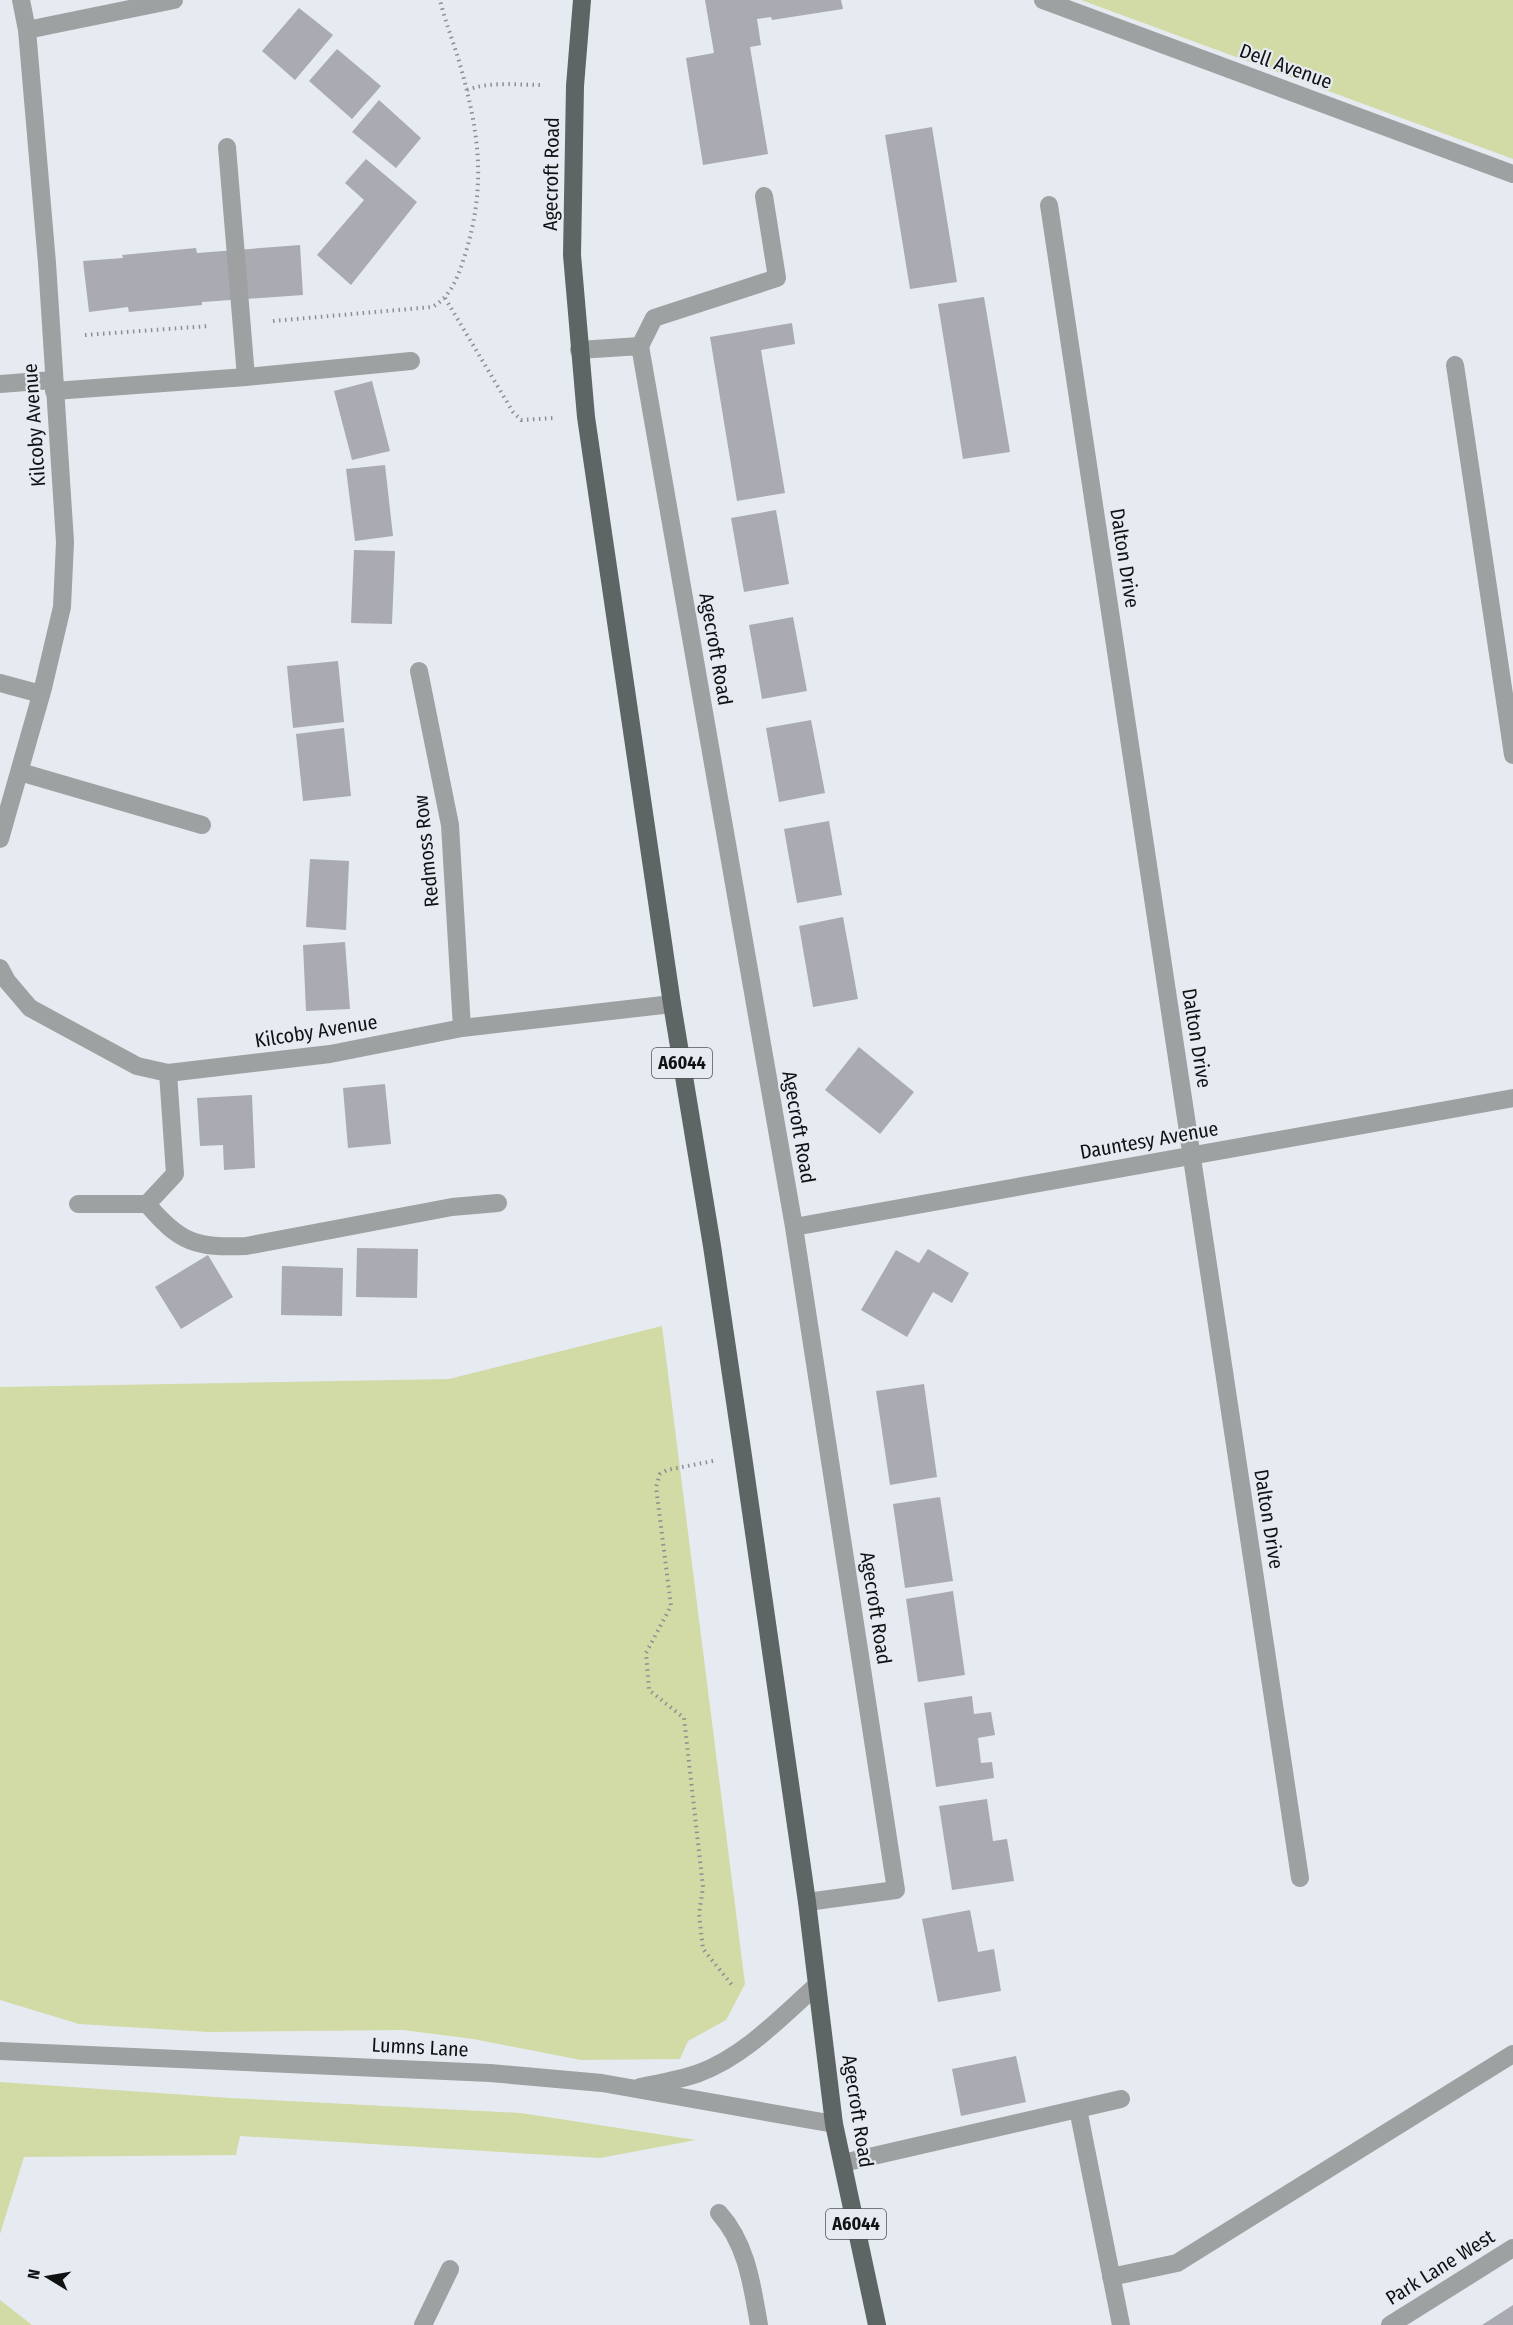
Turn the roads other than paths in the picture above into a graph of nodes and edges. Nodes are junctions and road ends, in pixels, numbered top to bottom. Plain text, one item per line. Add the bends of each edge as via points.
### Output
1 (21, 0) edge
2 (174, 0) edge
3 (582, 0) edge
4 (1043, 0) edge
5 (27, 30) junction
6 (227, 147) dead end
7 (1513, 174) edge
8 (764, 196) dead end
9 (1049, 205) dead end
10 (640, 346) junction
11 (579, 350) junction
12 (411, 361) dead end
13 (1455, 365) dead end
14 (246, 377) junction
15 (0, 384) edge
16 (53, 385) junction
17 (418, 671) dead end
18 (0, 683) edge
19 (41, 694) junction
20 (1513, 755) edge
21 (20, 772) junction
22 (202, 825) dead end
23 (0, 839) edge
24 (0, 968) edge
25 (672, 1004) junction
26 (462, 1028) junction
27 (168, 1074) junction
28 (1513, 1098) edge
29 (1192, 1155) junction
30 (498, 1203) dead end
31 (78, 1204) dead end
32 (147, 1204) junction
33 (794, 1227) junction
34 (1300, 1878) dead end
35 (807, 1902) junction
36 (817, 1984) junction
37 (0, 2051) edge
38 (1513, 2054) edge
39 (632, 2089) junction
40 (1121, 2098) dead end
41 (1078, 2109) junction
42 (834, 2124) junction
43 (843, 2163) junction
44 (719, 2213) dead end
45 (1513, 2248) edge
46 (450, 2269) dead end
47 (1111, 2277) junction
48 (423, 2325) edge
49 (759, 2325) edge
50 (877, 2325) edge
51 (1121, 2325) edge
52 (1390, 2325) edge

1 - 5 street, Kilcoby Avenue
2 - 5 street
3 - 11 main road, Agecroft Road / A6044 via 575,86 572,255
4 - 7 street, Dell Avenue
5 - 16 street, Kilcoby Avenue
6 - 14 street
8 - 10 street via 777,278 654,318
9 - 29 street, Dalton Drive
10 - 11 street
10 - 33 street, Agecroft Road
11 - 25 main road, Agecroft Road / A6044
12 - 14 street
13 - 20 street
14 - 16 street
15 - 16 street
16 - 19 street, Kilcoby Avenue via 65,542 62,607
17 - 26 street, Redmoss Row via 450,825
18 - 19 street
19 - 21 street, Kilcoby Avenue
21 - 22 street
21 - 23 street, Kilcoby Avenue
24 - 27 street, Kilcoby Avenue via 30,1008 137,1066
25 - 26 street, Kilcoby Avenue
25 - 35 main road, Agecroft Road / A6044 via 712,1246
26 - 27 street, Kilcoby Avenue via 330,1054
27 - 32 street via 174,1174
28 - 29 street, Dauntesy Avenue
29 - 33 street, Dauntesy Avenue
29 - 34 street, Dalton Drive
30 - 32 street via 452,1207 246,1246 215,1247 184,1239
31 - 32 street
33 - 35 street, Agecroft Road via 896,1890
35 - 36 main road, Agecroft Road / A6044
36 - 39 street via 738,2053 699,2073
36 - 42 main road, Agecroft Road / A6044
37 - 39 street, Lumns Lane via 490,2073
38 - 47 street via 1177,2263
39 - 42 street, Lumns Lane
40 - 41 street
41 - 43 street
41 - 47 street
42 - 43 main road, Agecroft Road / A6044
43 - 50 main road, Agecroft Road / A6044
44 - 49 street via 738,2239 750,2275
45 - 52 street, Park Lane West
46 - 48 street
47 - 51 street

